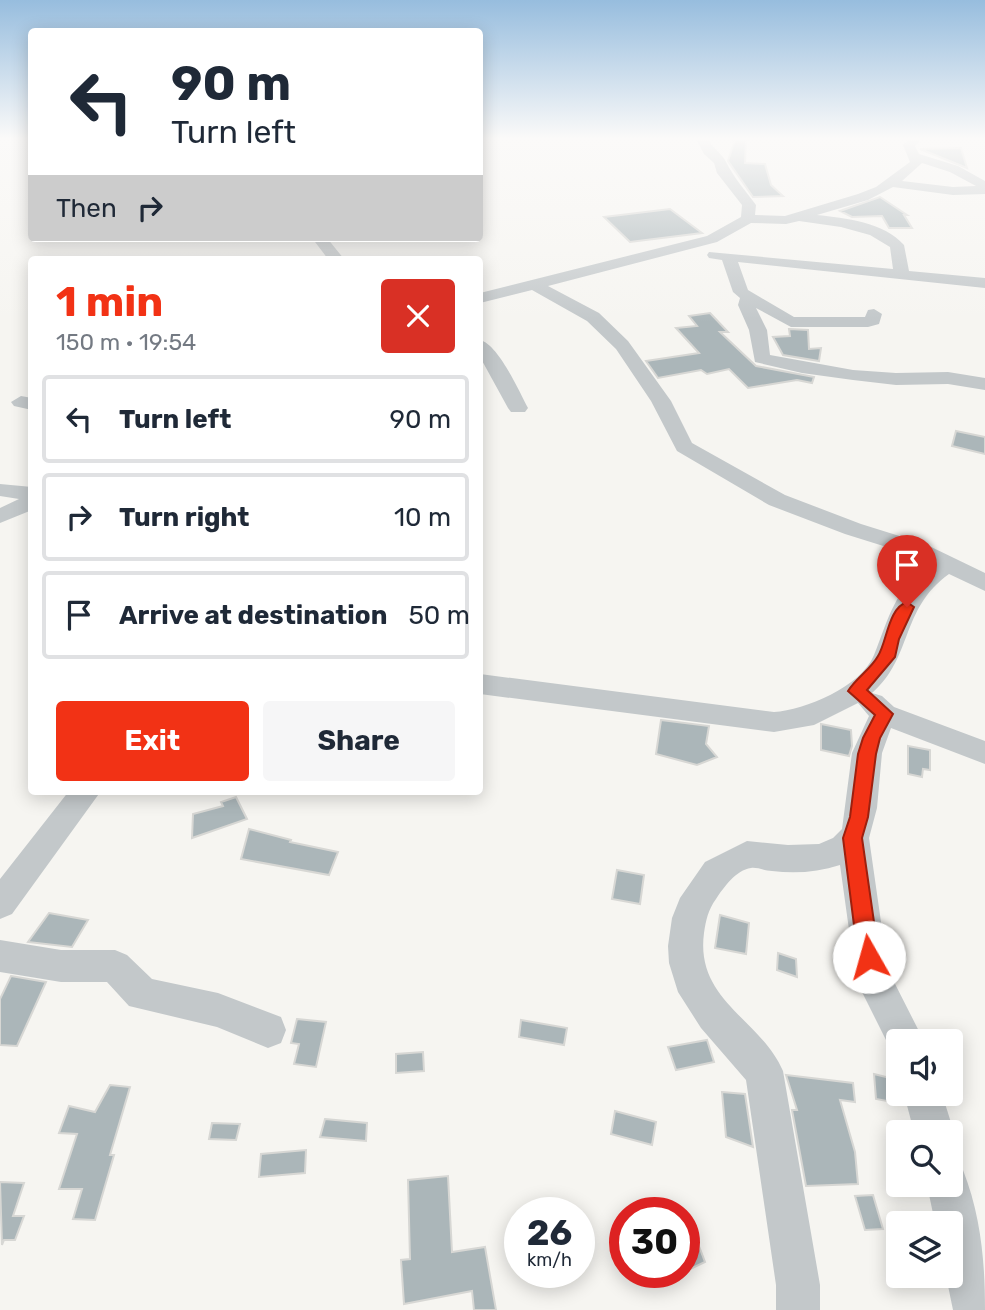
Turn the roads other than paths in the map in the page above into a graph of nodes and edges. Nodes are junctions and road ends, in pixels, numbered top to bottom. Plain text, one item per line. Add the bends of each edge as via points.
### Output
1 (744, 200) edge
2 (852, 200) edge
3 (799, 217) junction
4 (748, 219) junction
5 (322, 242) edge
6 (670, 251) junction
7 (334, 256) edge
8 (728, 256) junction
9 (902, 274) junction
10 (967, 281) junction
11 (985, 283) edge
12 (483, 284) edge
13 (533, 284) junction
14 (483, 297) edge
15 (748, 297) junction
16 (985, 300) edge
17 (874, 314) dead end
18 (483, 349) edge
19 (985, 384) edge
20 (518, 408) dead end
21 (0, 491) edge
22 (28, 494) edge
23 (28, 503) edge
24 (0, 516) edge
25 (948, 563) junction
26 (985, 583) edge
27 (483, 684) edge
28 (856, 691) junction
29 (884, 714) junction
30 (985, 753) edge
31 (83, 795) edge
32 (853, 838) junction
33 (0, 904) edge
34 (0, 956) edge
35 (899, 1029) edge
36 (268, 1030) dead end
37 (951, 1197) edge
38 (798, 1310) edge
39 (975, 1310) edge

1 - 4 street
2 - 3 street
3 - 4 street
3 - 9 street via 859,225 883,235 897,245
4 - 6 street via 712,239
5 - 7 street
6 - 8 street
6 - 12 street
6 - 13 street
8 - 9 street
8 - 15 street via 741,292
9 - 10 street
10 - 11 street
10 - 16 street
13 - 14 street
13 - 25 street via 593,317 622,345 661,401 684,447 777,500
15 - 17 street via 796,323 868,322
15 - 19 street via 746,305 758,330 761,358 771,362 875,377 948,377
18 - 20 street
21 - 22 street
23 - 24 street
25 - 26 street
25 - 28 street via 919,586 891,639 887,657
27 - 28 street via 786,722 828,709
28 - 29 street
29 - 30 street
29 - 32 street via 871,738
31 - 33 street
32 - 35 street via 874,979
32 - 38 street via 836,851 815,858 778,860 747,854 726,864 697,898 685,946 691,980 702,999 764,1071 799,1284
34 - 36 street via 61,966 115,967 142,994 218,1010
37 - 39 street

